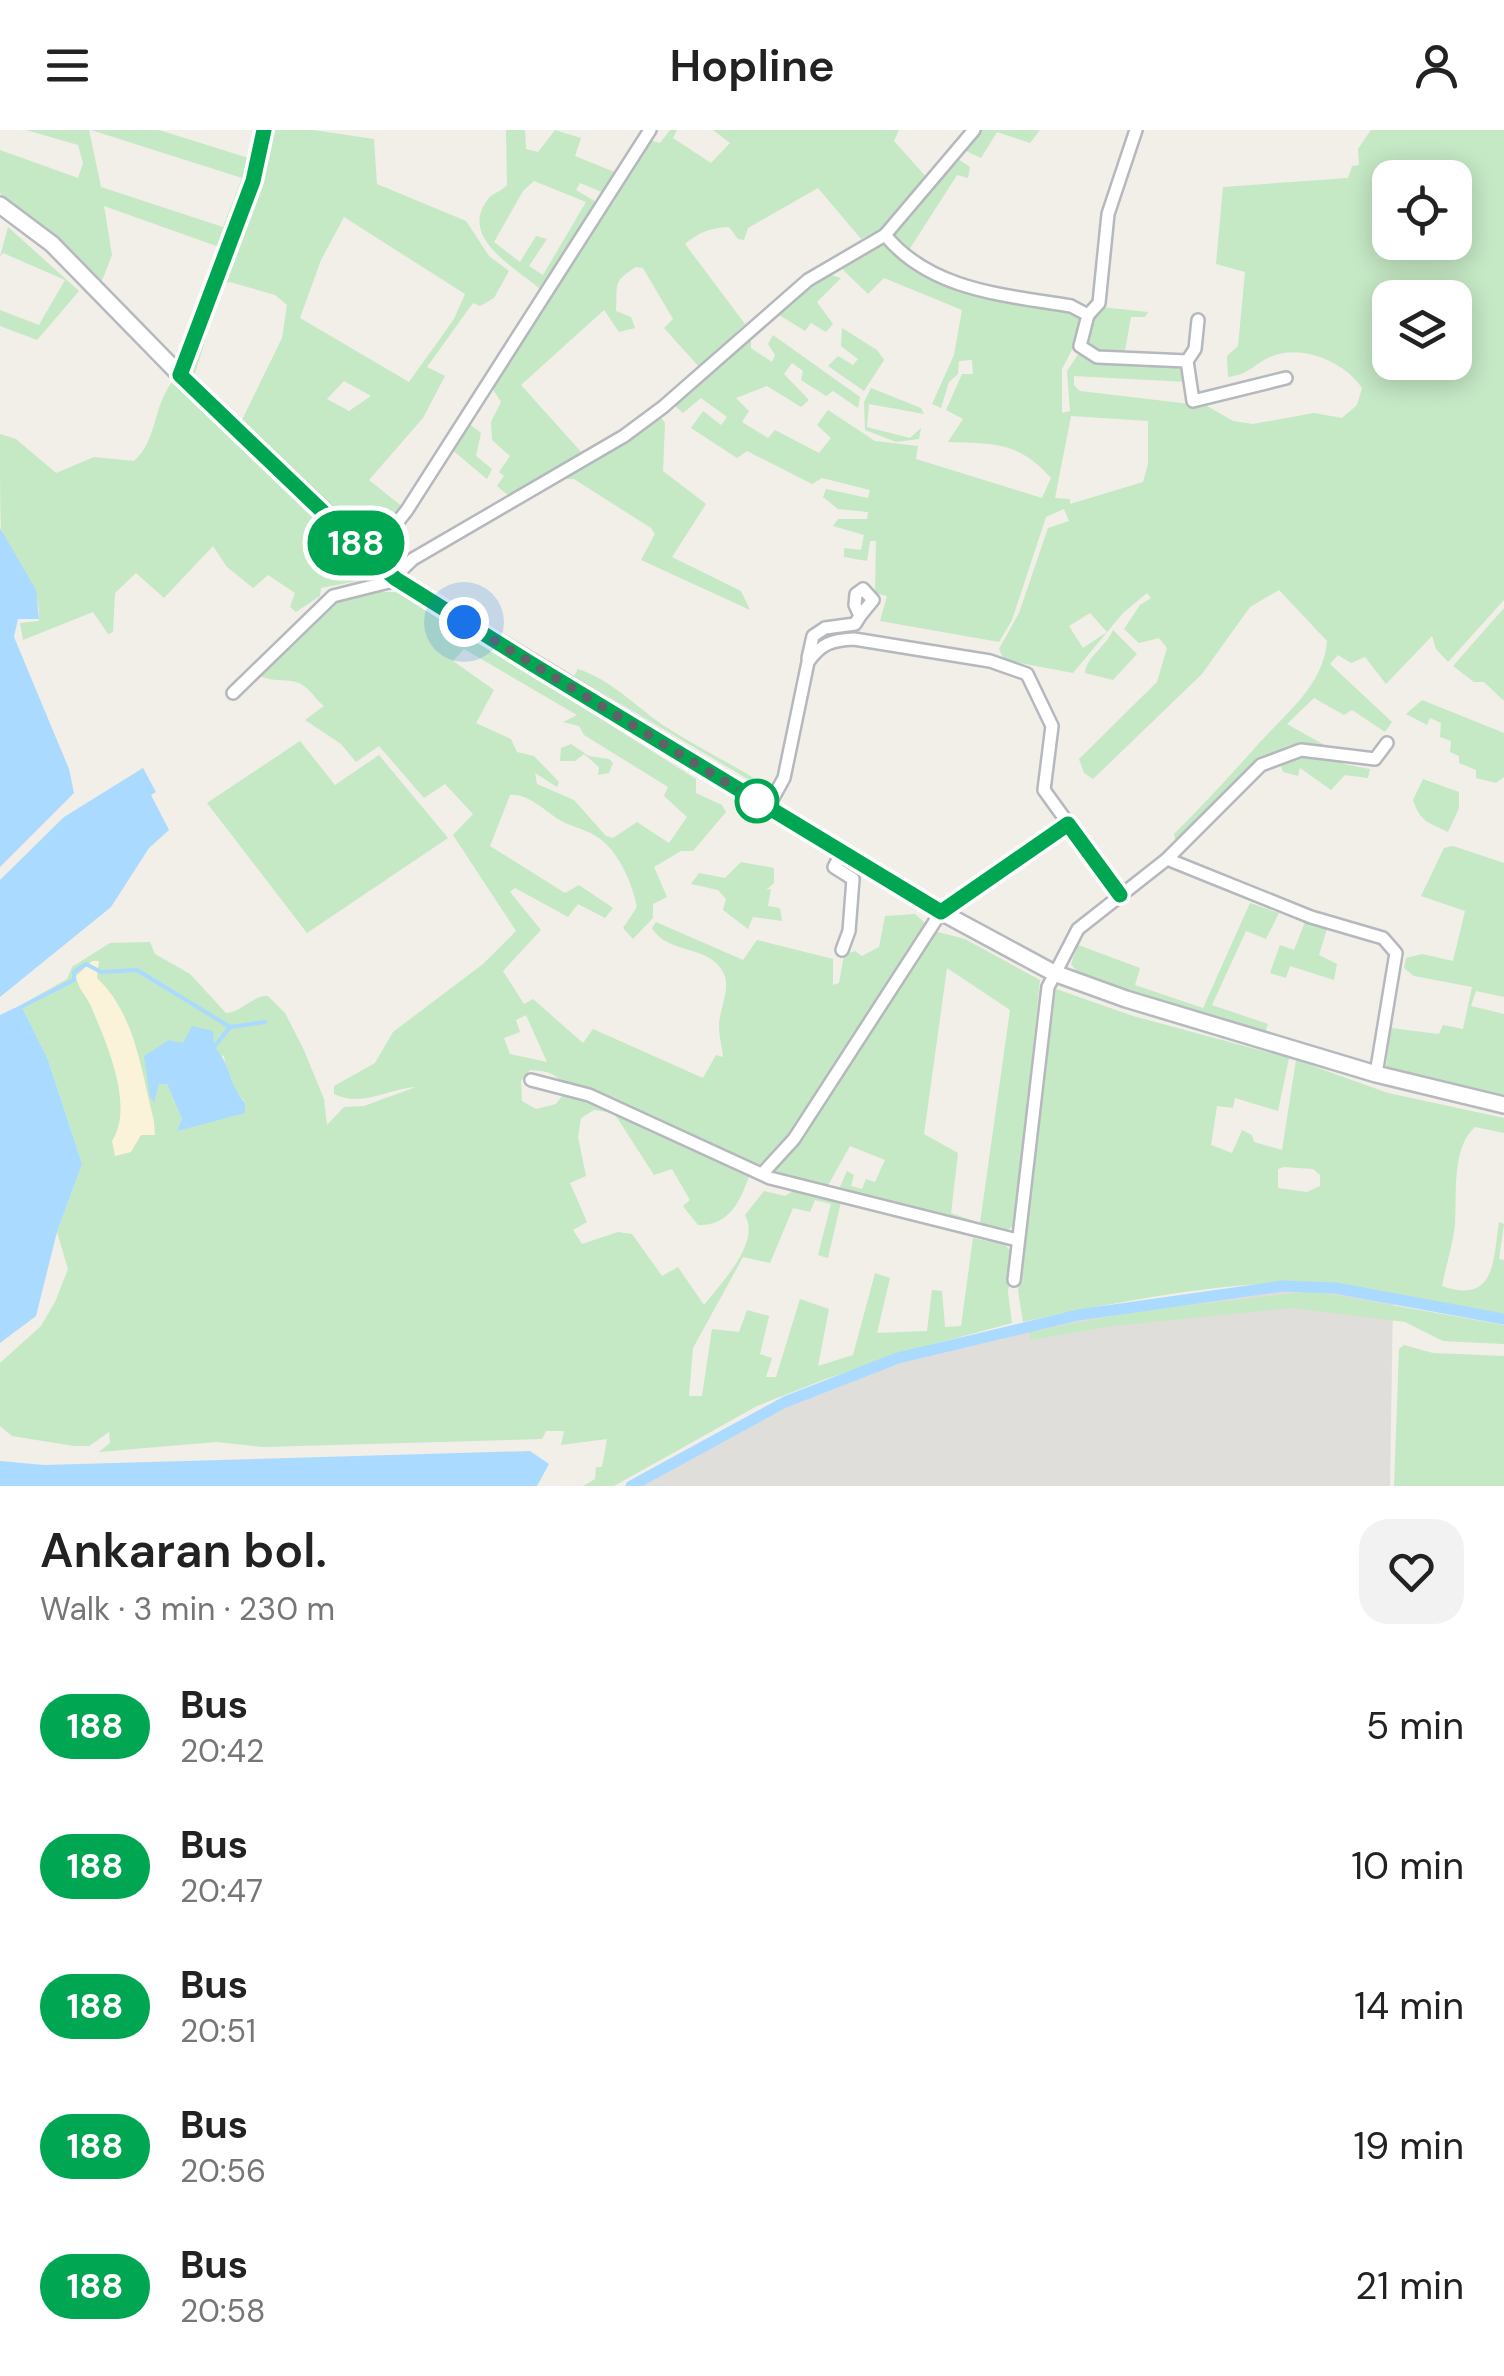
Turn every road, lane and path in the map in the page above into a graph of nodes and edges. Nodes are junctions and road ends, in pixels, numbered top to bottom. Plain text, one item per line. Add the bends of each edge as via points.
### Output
1 (264, 130) edge
2 (650, 130) edge
3 (974, 130) edge
4 (1136, 130) edge
5 (0, 205) edge
6 (884, 235) junction
7 (1088, 315) junction
8 (1198, 320) dead end
9 (1187, 361) junction
10 (180, 375) junction
11 (1286, 378) dead end
12 (370, 557) junction
13 (396, 579) junction
14 (860, 616) dead end
15 (808, 662) junction
16 (233, 693) dead end
17 (1387, 743) dead end
18 (768, 808) junction
19 (1068, 824) junction
20 (842, 852) junction
21 (1168, 860) junction
22 (1120, 895) junction
23 (941, 912) junction
24 (842, 950) dead end
25 (1054, 973) junction
26 (1376, 1074) junction
27 (531, 1080) dead end
28 (1504, 1105) edge
29 (762, 1174) junction
30 (1017, 1240) junction
31 (1014, 1280) dead end

1 - 10 street via 253,181
2 - 12 street via 407,510
3 - 6 street
4 - 7 street via 1108,214 1099,303
5 - 10 main road via 52,244
6 - 7 street via 906,258 958,285
6 - 13 street via 808,280 624,436 461,529 412,560
7 - 9 street via 1080,346 1085,352
8 - 9 street
9 - 11 street via 1193,400
10 - 12 main road
12 - 13 main road
13 - 16 street via 333,596
13 - 18 main road
14 - 15 street via 847,628 812,636
15 - 18 street via 784,778
15 - 19 street via 818,647 854,639 990,660 1027,674 1052,726 1044,790
17 - 21 street via 1375,759 1301,750 1261,765
18 - 20 main road
19 - 22 street
19 - 23 street
20 - 23 main road
20 - 24 street via 834,867 853,879
21 - 22 street
21 - 26 street via 1383,938 1396,953
22 - 25 street via 1078,929
23 - 25 main road
23 - 29 street via 794,1139
25 - 26 main road
25 - 30 street
26 - 28 main road
27 - 29 street via 589,1095
29 - 30 street
30 - 31 street

